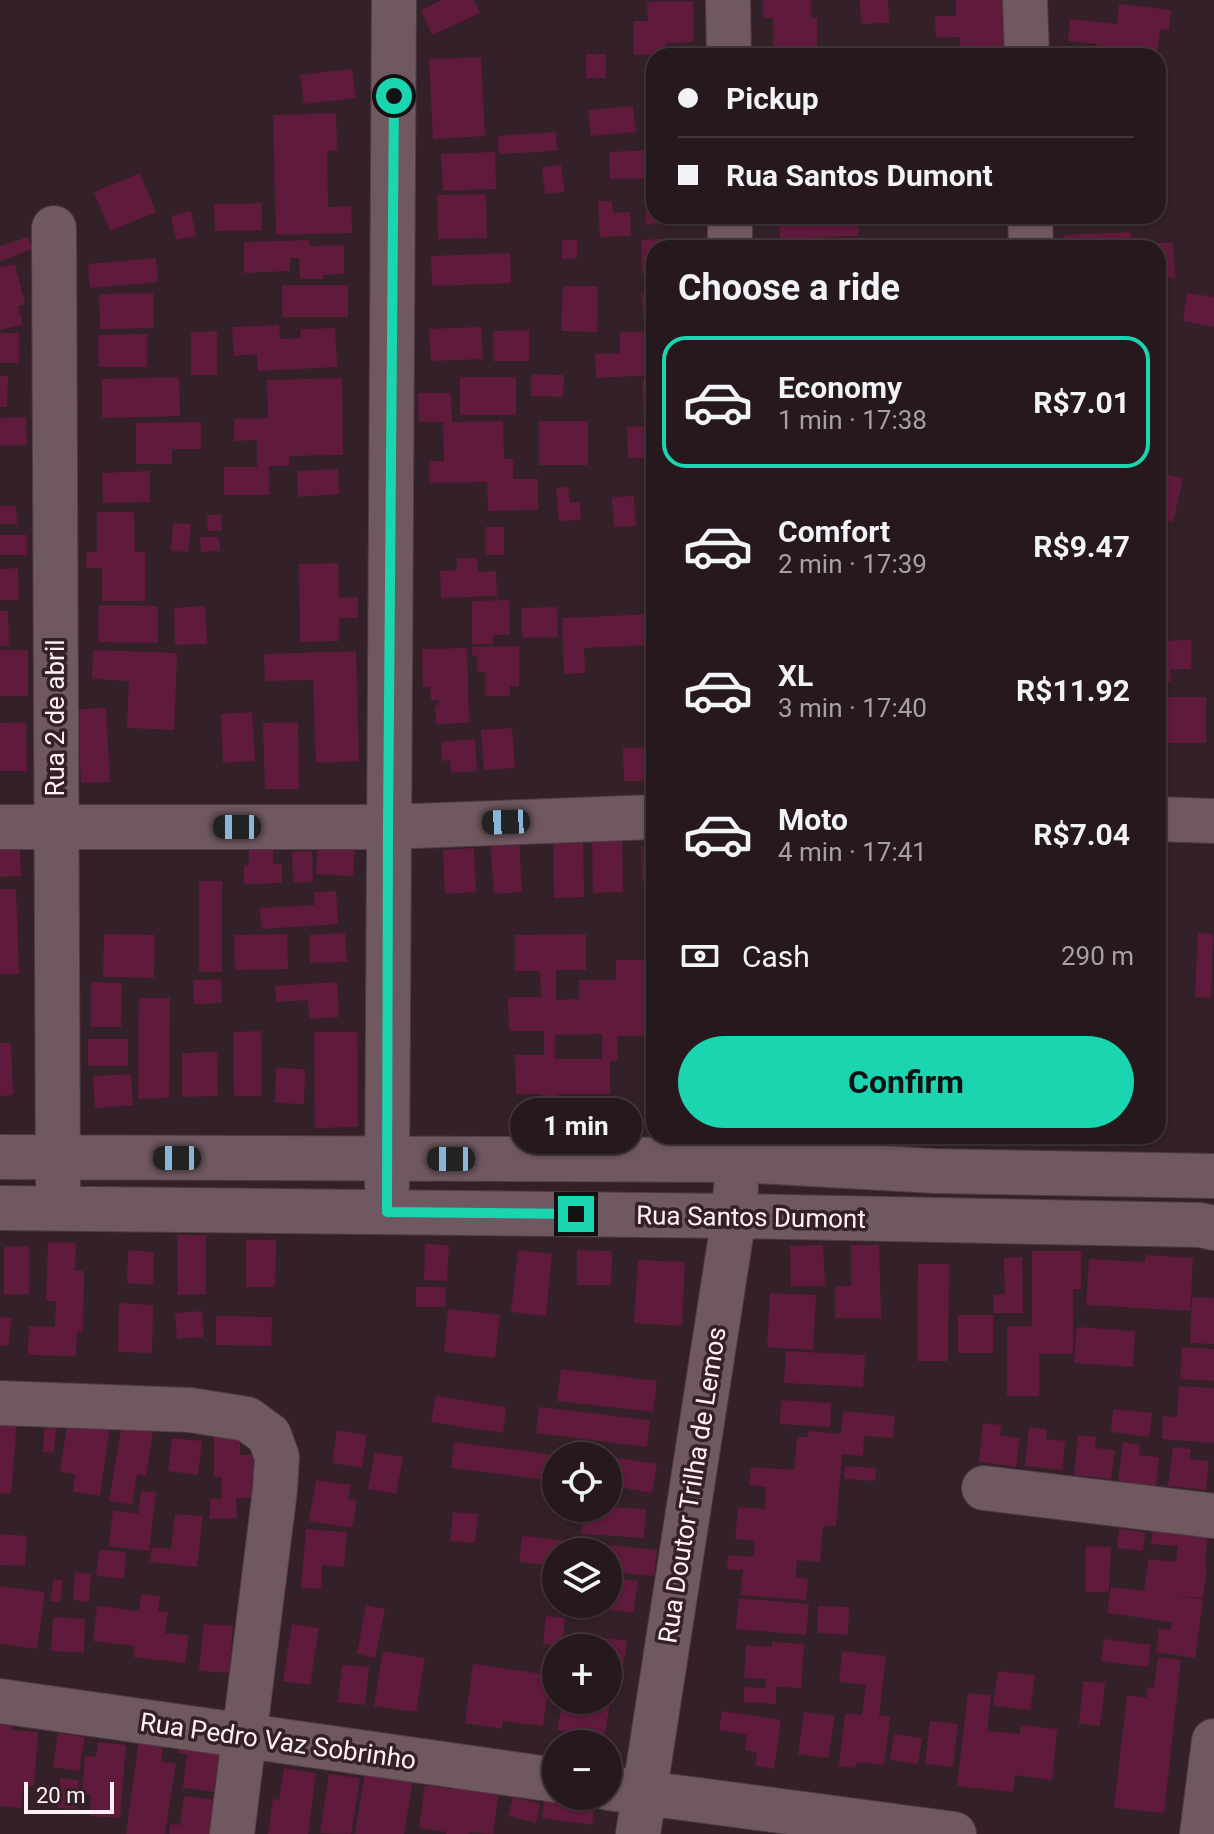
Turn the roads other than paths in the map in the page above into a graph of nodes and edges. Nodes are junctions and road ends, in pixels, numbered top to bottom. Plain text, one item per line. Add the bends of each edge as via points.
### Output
1 (395, 0) edge
2 (728, 0) edge
3 (1025, 0) edge
4 (729, 48) edge
5 (1027, 48) edge
6 (54, 228) dead end
7 (646, 817) edge
8 (1166, 819) edge
9 (1214, 821) edge
10 (0, 827) edge
11 (55, 827) junction
12 (388, 827) junction
13 (738, 1148) edge
14 (0, 1157) edge
15 (58, 1158) junction
16 (387, 1159) junction
17 (935, 1171) junction
18 (1214, 1176) edge
19 (0, 1208) edge
20 (58, 1209) junction
21 (387, 1212) junction
22 (734, 1216) junction
23 (936, 1220) junction
24 (1214, 1228) edge
25 (0, 1403) edge
26 (984, 1488) dead end
27 (1214, 1516) edge
28 (0, 1701) edge
29 (245, 1737) junction
30 (1214, 1741) edge
31 (542, 1778) edge
32 (631, 1805) edge
33 (232, 1834) edge
34 (954, 1834) edge
35 (1202, 1834) edge

1 - 12 street
2 - 4 street
3 - 5 street
6 - 11 street, Rua 2 de abril
7 - 12 street
8 - 9 street
10 - 11 street
11 - 12 street
11 - 15 street, Rua 2 de abril
12 - 16 street
13 - 16 street, Rua Santos Dumont
13 - 17 street, Rua Santos Dumont
13 - 22 street, Rua Doutor Trilha de Lemos
14 - 15 street, Rua Santos Dumont
15 - 16 street, Rua Santos Dumont
15 - 20 street, Rua 2 de abril
16 - 21 street
17 - 18 street, Rua Santos Dumont
17 - 23 street
19 - 20 street, Rua Santos Dumont
20 - 21 street, Rua Santos Dumont
21 - 22 street, Rua Santos Dumont
22 - 23 street, Rua Santos Dumont
22 - 32 street, Rua Doutor Trilha de Lemos
23 - 24 street, Rua Santos Dumont
25 - 29 street via 190,1410 247,1419 269,1435 277,1457 275,1490
26 - 27 street
28 - 29 street, Rua Pedro Vaz Sobrinho
29 - 31 street, Rua Pedro Vaz Sobrinho
29 - 33 street
30 - 35 street
32 - 34 street

